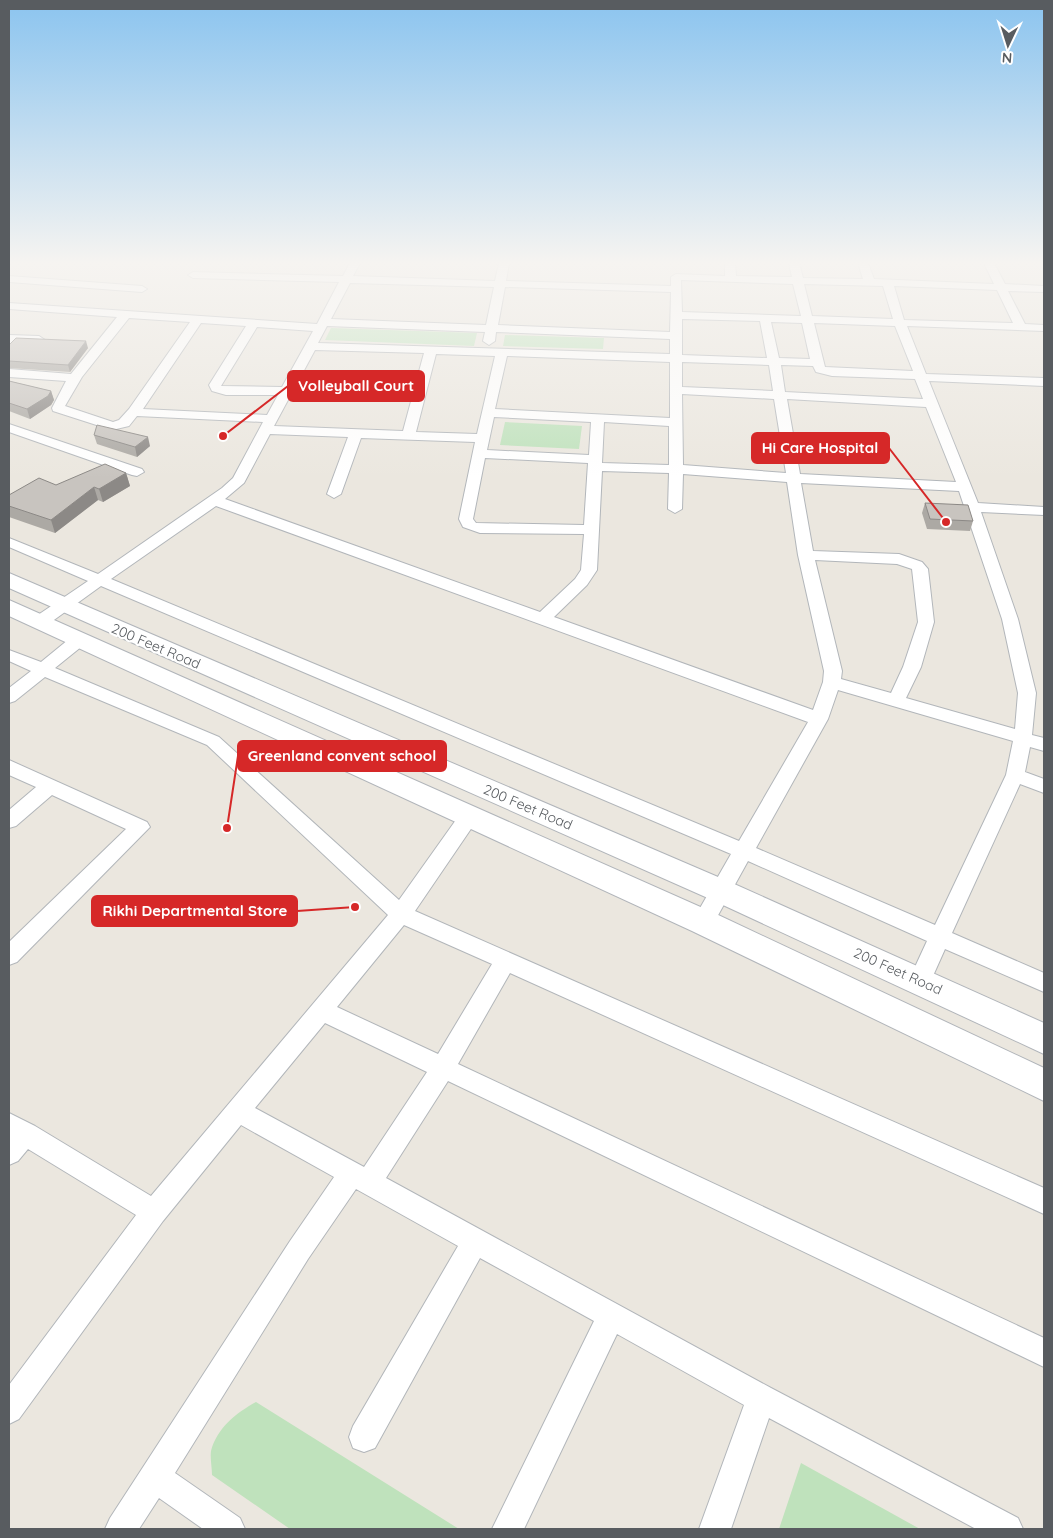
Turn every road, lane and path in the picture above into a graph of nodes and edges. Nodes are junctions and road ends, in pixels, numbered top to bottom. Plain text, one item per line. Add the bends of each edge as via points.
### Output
1 (616, 334) edge
2 (109, 335) edge
3 (187, 335) edge
4 (246, 335) edge
5 (317, 335) edge
6 (491, 335) edge
7 (639, 335) edge
8 (769, 335) edge
9 (810, 335) edge
10 (904, 335) edge
11 (676, 336) joint
12 (9, 339) edge
13 (56, 341) edge
14 (84, 342) edge
15 (102, 343) junction
16 (311, 346) junction
17 (431, 350) junction
18 (487, 352) junction
19 (502, 352) junction
20 (615, 356) junction
21 (676, 358) junction
22 (774, 361) junction
23 (817, 363) junction
24 (9, 373) edge
25 (920, 376) junction
26 (76, 378) junction
27 (1044, 382) edge
28 (675, 390) junction
29 (286, 391) junction
30 (780, 395) junction
31 (931, 403) junction
32 (134, 412) junction
33 (488, 413) junction
34 (598, 418) junction
35 (675, 422) junction
36 (268, 424) junction
37 (9, 428) edge
38 (356, 433) junction
39 (409, 435) junction
40 (482, 438) junction
41 (479, 454) junction
42 (595, 463) junction
43 (676, 469) junction
44 (136, 472) dead end
45 (792, 478) junction
46 (964, 487) junction
47 (334, 494) dead end
48 (214, 500) junction
49 (972, 507) junction
50 (675, 509) dead end
51 (1044, 511) edge
52 (592, 530) junction
53 (9, 542) edge
54 (806, 555) junction
55 (9, 580) edge
56 (99, 580) junction
57 (9, 607) edge
58 (52, 613) junction
59 (542, 620) junction
60 (80, 639) junction
61 (9, 656) edge
62 (43, 669) junction
63 (832, 682) junction
64 (1036, 694) edge
65 (9, 697) edge
66 (896, 700) junction
67 (819, 719) junction
68 (1022, 738) junction
69 (1044, 744) edge
70 (9, 767) edge
71 (1015, 774) junction
72 (50, 786) junction
73 (1044, 786) edge
74 (470, 815) junction
75 (9, 821) edge
76 (744, 851) junction
77 (722, 891) junction
78 (401, 914) junction
79 (703, 922) junction
80 (940, 936) junction
81 (16, 937) edge
82 (9, 956) edge
83 (505, 961) junction
84 (920, 980) junction
85 (1044, 983) edge
86 (321, 1010) junction
87 (1044, 1039) edge
88 (443, 1068) junction
89 (1044, 1085) edge
90 (238, 1111) junction
91 (17, 1129) edge
92 (9, 1153) edge
93 (360, 1178) junction
94 (1044, 1201) edge
95 (154, 1212) junction
96 (475, 1241) junction
97 (611, 1316) junction
98 (1044, 1353) edge
99 (761, 1398) junction
100 (9, 1409) edge
101 (364, 1437) dead end
102 (155, 1476) junction
103 (121, 1529) edge
104 (229, 1529) edge
105 (508, 1529) edge
106 (715, 1529) edge
107 (1007, 1529) edge

1 - 20 street
2 - 15 street
3 - 32 street
4 - 29 street via 216,388 226,391
5 - 16 street
6 - 18 street
7 - 11 street
8 - 22 street
9 - 23 street
10 - 25 street
11 - 21 street
12 - 13 street
14 - 15 street
15 - 26 street
16 - 17 street
16 - 29 street
17 - 18 street
17 - 39 street
18 - 19 street
19 - 20 street
19 - 33 street
20 - 21 street
21 - 22 street
21 - 28 street
22 - 23 street
22 - 30 street
23 - 25 street via 820,369 832,372
24 - 26 street
25 - 27 street
25 - 31 street
26 - 32 street via 59,402 61,410 112,426 124,423
28 - 30 street
28 - 35 street
29 - 36 street
30 - 31 street
30 - 45 street
31 - 46 street
32 - 36 street
33 - 34 street
33 - 40 street
34 - 35 street
34 - 42 street
35 - 43 street
36 - 38 street
36 - 48 street via 239,480
37 - 44 street
38 - 39 street
38 - 47 street
39 - 40 street
40 - 41 street
41 - 42 street
41 - 52 street via 466,519 471,528
42 - 43 street
42 - 52 street
43 - 45 street
43 - 50 street
45 - 46 street
45 - 54 street
46 - 49 street
48 - 56 street
48 - 59 street
49 - 51 street
49 - 64 street
52 - 59 street via 586,576
53 - 56 street
54 - 63 street via 833,671
54 - 66 street via 900,559 917,564 926,622
55 - 58 street, 200 Feet Road
56 - 58 street
56 - 76 street
57 - 58 street
58 - 60 street
58 - 77 street, 200 Feet Road
59 - 67 street
60 - 62 street
60 - 74 street
61 - 62 street
62 - 65 street
62 - 78 street via 213,740
63 - 66 street
63 - 67 street
64 - 68 street
66 - 68 street
67 - 76 street
68 - 69 street
68 - 71 street
70 - 72 street
71 - 73 street
71 - 80 street
72 - 75 street
72 - 81 street via 140,827
74 - 78 street
74 - 79 street
76 - 77 street
76 - 80 street
77 - 79 street
77 - 84 street, 200 Feet Road
78 - 83 street
78 - 86 street
79 - 89 street
80 - 84 street
80 - 85 street
81 - 82 street
83 - 88 street
83 - 94 street
84 - 87 street, 200 Feet Road
86 - 88 street
86 - 90 street
88 - 93 street
88 - 98 street
90 - 93 street
90 - 95 street
91 - 92 street
91 - 95 street
93 - 96 street
93 - 102 street via 299,1250
95 - 100 street
96 - 97 street
96 - 101 street
97 - 99 street
97 - 105 street
99 - 106 street
99 - 107 street
102 - 103 street
102 - 104 street

